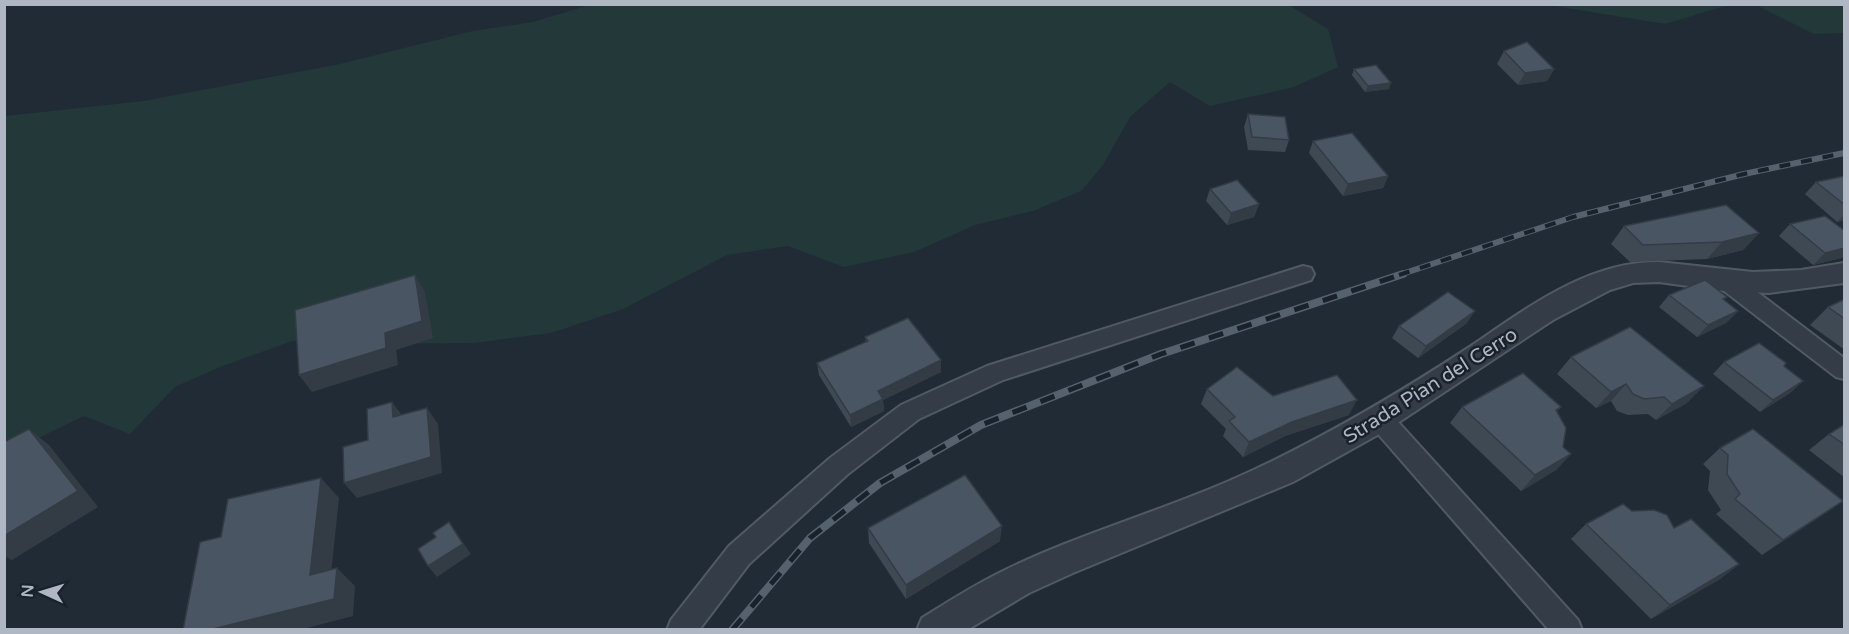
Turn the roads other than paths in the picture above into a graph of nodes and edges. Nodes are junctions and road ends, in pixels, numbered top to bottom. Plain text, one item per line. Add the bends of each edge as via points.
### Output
1 (1845, 273) edge
2 (1303, 274) dead end
3 (1727, 281) junction
4 (1845, 370) edge
5 (1381, 420) junction
6 (681, 630) edge
7 (935, 630) edge
8 (1568, 630) edge

1 - 3 street, Strada Pian del Cerro
2 - 6 street via 995,374 910,412 839,466 739,555
3 - 4 street
3 - 5 street, Strada Pian del Cerro via 1667,272 1622,275 1574,293
5 - 7 street, Strada Pian del Cerro via 1280,473 1062,561 959,612
5 - 8 street

